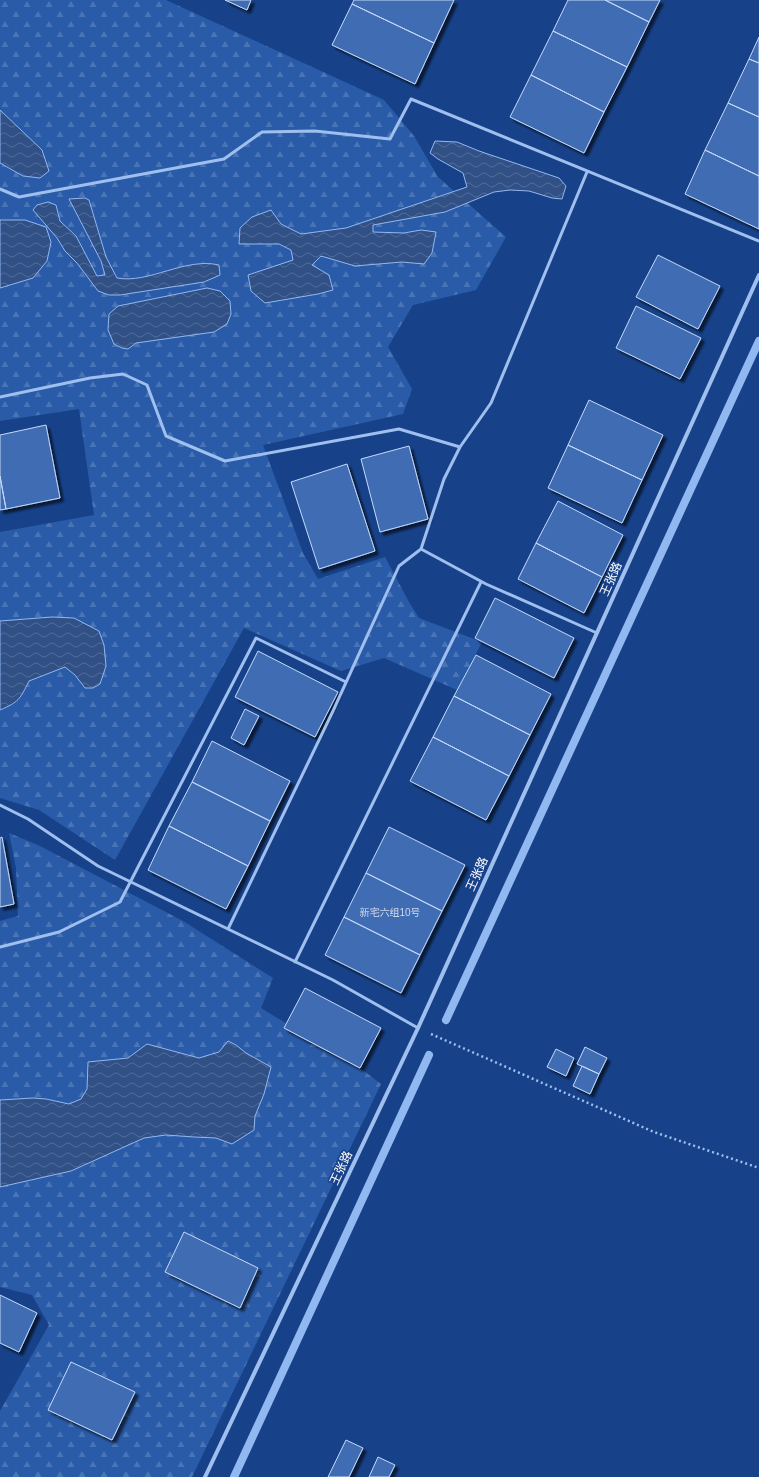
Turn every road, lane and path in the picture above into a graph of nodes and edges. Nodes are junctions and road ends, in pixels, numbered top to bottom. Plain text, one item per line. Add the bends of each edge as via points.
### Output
1 (587, 172) junction
2 (0, 189) edge
3 (759, 241) edge
4 (759, 276) edge
5 (0, 397) edge
6 (460, 447) junction
7 (421, 549) junction
8 (481, 582) junction
9 (597, 633) junction
10 (346, 682) junction
11 (0, 805) edge
12 (130, 882) junction
13 (228, 929) junction
14 (0, 947) edge
15 (295, 962) junction
16 (418, 1028) junction
17 (759, 1168) edge
18 (205, 1477) edge

1 - 2 lane via 411,99 390,139 315,131 262,132 224,158 20,197
1 - 3 lane
1 - 6 lane via 491,403
4 - 9 street, 王张路
5 - 6 lane via 90,378 123,374 147,385 166,436 225,461 399,429
6 - 7 lane via 444,478
7 - 8 lane
7 - 10 lane via 399,566
8 - 9 lane
8 - 15 lane
9 - 16 street, 王张路
10 - 12 lane via 256,638
10 - 13 lane
11 - 12 lane via 28,819 98,866
12 - 13 lane
12 - 14 lane via 120,902 59,932
13 - 15 lane
15 - 16 lane via 333,980
16 - 17 path via 654,1132
16 - 18 street, 王张路

